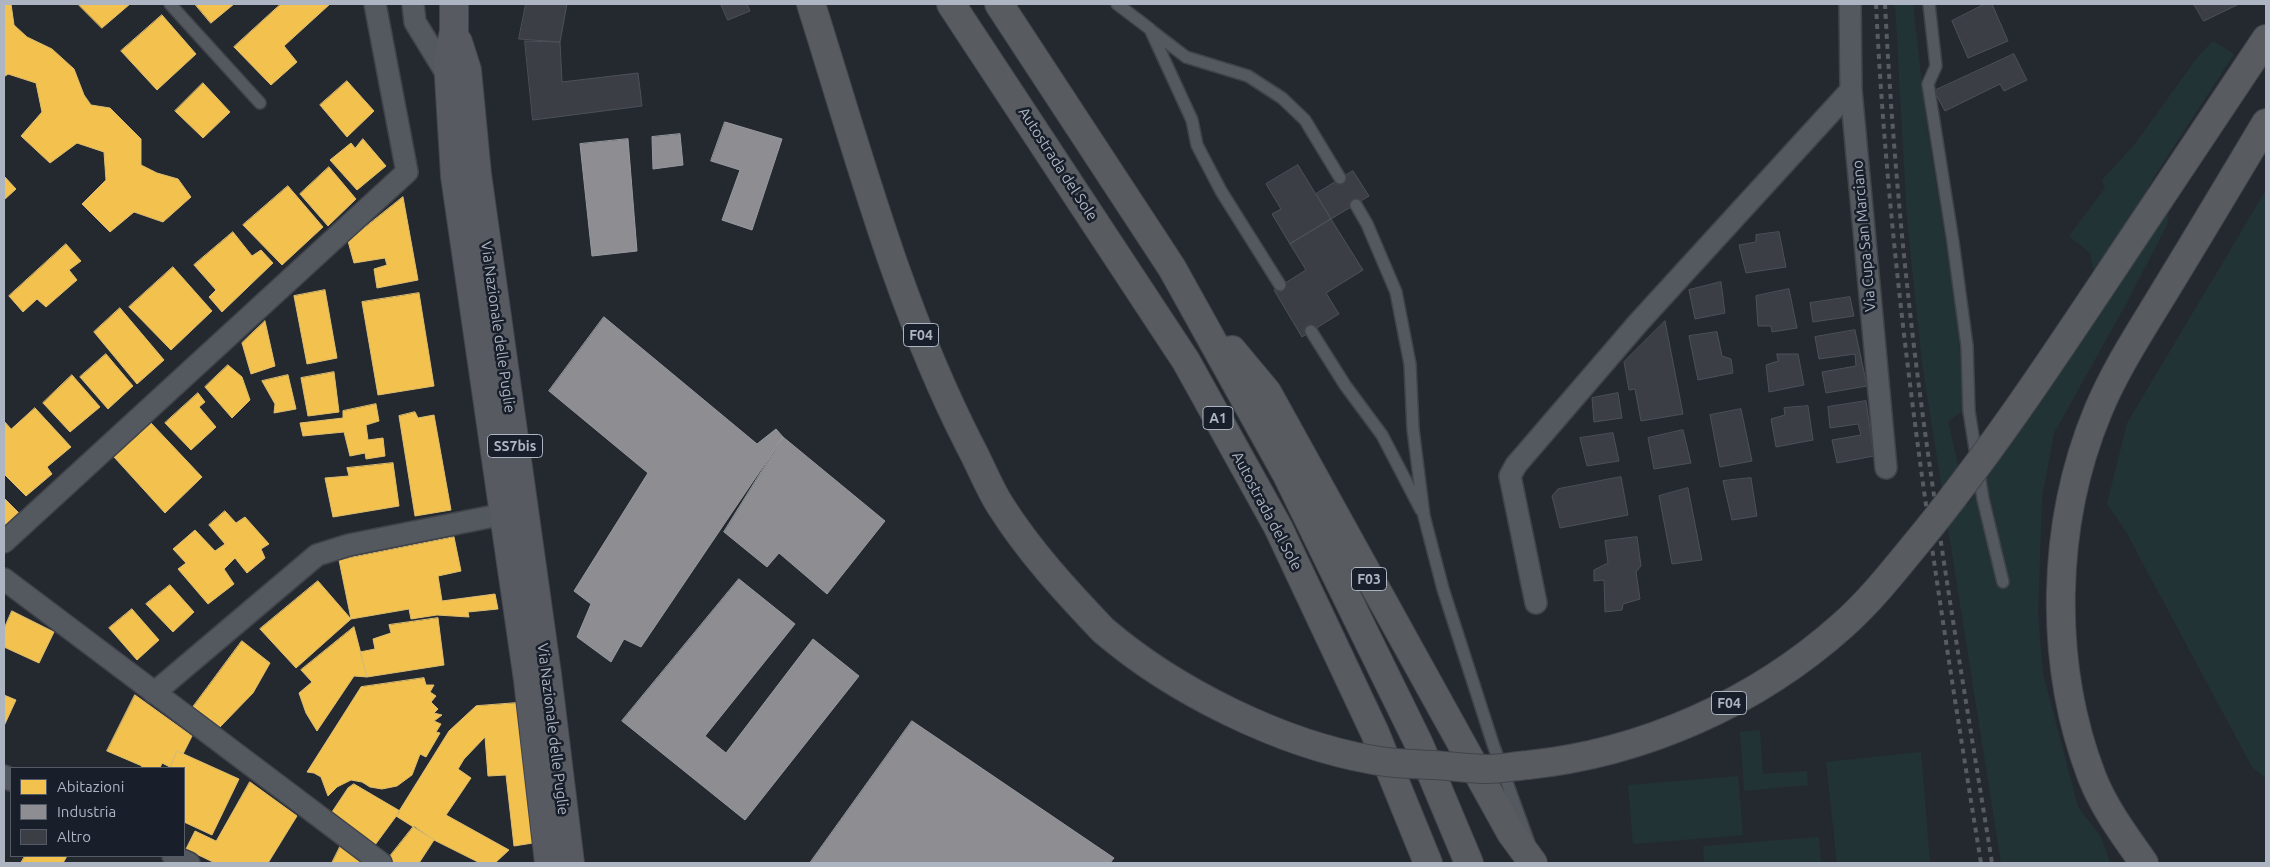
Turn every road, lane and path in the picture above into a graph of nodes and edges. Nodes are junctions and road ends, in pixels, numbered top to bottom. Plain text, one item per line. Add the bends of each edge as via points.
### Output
1 (170, 4) edge
2 (375, 4) edge
3 (413, 4) edge
4 (454, 4) edge
5 (810, 4) edge
6 (951, 4) edge
7 (999, 4) edge
8 (1117, 4) edge
9 (1850, 4) edge
10 (1929, 4) edge
11 (1150, 29) junction
12 (454, 31) junction
13 (2266, 39) edge
14 (448, 76) junction
15 (1851, 90) junction
16 (260, 103) dead end
17 (2266, 123) edge
18 (1340, 178) dead end
19 (1356, 204) dead end
20 (1280, 285) dead end
21 (1192, 304) junction
22 (1311, 331) dead end
23 (1886, 468) dead end
24 (514, 511) junction
25 (1424, 516) junction
26 (4, 542) edge
27 (4, 579) edge
28 (2003, 582) dead end
29 (1536, 603) dead end
30 (154, 693) junction
31 (175, 857) edge
32 (189, 863) edge
33 (381, 863) edge
34 (549, 863) edge
35 (570, 863) edge
36 (1428, 863) edge
37 (1469, 863) edge
38 (1534, 863) edge
39 (2144, 863) edge

1 - 16 lane
2 - 26 street via 407,172
3 - 14 street via 415,22 422,38
4 - 12 main road, Via Nazionale delle Puglie / SS7bis
5 - 13 highway, F04, bridge via 889,250 952,410 999,503 1059,584 1130,654 1192,692 1279,735 1376,761 1488,769 1566,761 1638,743 1689,723 1756,689 1797,662 1843,625 1887,581 1985,457
6 - 36 highway, Autostrada del Sole / A1 via 1191,370 1278,527 1375,733
7 - 21 highway, A1 via 1172,268
8 - 11 lane
9 - 15 street, Via Cupa San Marciano
10 - 28 lane via 1936,66 1928,84 1967,346 1969,411 1983,499
11 - 18 lane via 1186,57 1248,76 1282,98 1305,120
11 - 20 lane via 1192,120 1197,145 1221,191
12 - 14 main road, Via Nazionale delle Puglie / SS7bis
12 - 24 main road, Via Nazionale delle Puglie / SS7bis via 467,70
14 - 24 main road, Via Nazionale delle Puglie / SS7bis via 455,176
15 - 23 street, Via Cupa San Marciano
15 - 29 street via 1639,322 1516,465 1510,476
17 - 39 highway via 2119,367 2082,455 2068,515 2060,595 2062,651 2072,715 2092,778 2113,820
19 - 25 lane via 1396,292 1410,364
21 - 37 highway, A1 via 1287,475 1336,572 1419,744
21 - 38 highway, F03 via 1267,392 1511,833
22 - 25 lane via 1382,434
24 - 30 street via 349,545 317,556
24 - 34 main road, Via Nazionale delle Puglie / SS7bis via 528,680
24 - 35 main road, Via Nazionale delle Puglie / SS7bis
25 - 38 lane via 1443,589 1524,824
27 - 30 street
30 - 33 street
31 - 32 street

